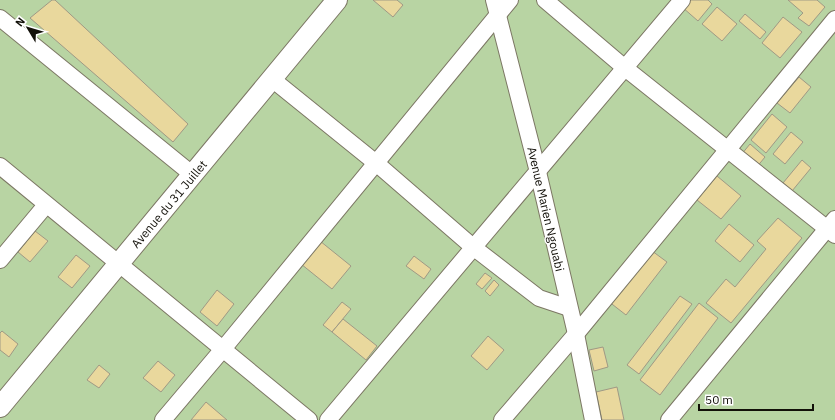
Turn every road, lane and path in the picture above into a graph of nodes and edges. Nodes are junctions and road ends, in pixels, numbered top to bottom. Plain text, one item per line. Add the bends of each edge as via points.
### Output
1 (337, 0) edge
2 (494, 0) edge
3 (510, 0) edge
4 (545, 0) edge
5 (682, 0) edge
6 (497, 16) junction
7 (0, 18) edge
8 (835, 19) edge
9 (625, 68) junction
10 (272, 79) junction
11 (728, 150) junction
12 (376, 163) junction
13 (0, 166) edge
14 (538, 172) junction
15 (193, 175) junction
16 (46, 205) junction
17 (832, 228) edge
18 (473, 247) junction
19 (0, 260) edge
20 (119, 264) junction
21 (569, 308) junction
22 (576, 334) junction
23 (223, 349) junction
24 (0, 407) edge
25 (673, 419) edge
26 (163, 420) edge
27 (309, 420) edge
28 (328, 420) edge
29 (502, 420) edge
30 (593, 420) edge

1 - 10 street, Avenue du 31 Juillet
2 - 6 street, Avenue Marien Ngouabi
3 - 6 street
4 - 9 street
5 - 9 street
6 - 12 street
6 - 14 street, Avenue Marien Ngouabi
7 - 15 street
8 - 11 street
9 - 11 street
9 - 14 street
10 - 12 street
10 - 15 street, Avenue du 31 Juillet
11 - 17 street
11 - 22 street
12 - 18 street
12 - 23 street
13 - 16 street
14 - 18 street
14 - 21 street, Avenue Marien Ngouabi
15 - 20 street, Avenue du 31 Juillet
16 - 19 street
16 - 20 street
17 - 25 street
18 - 21 street via 539,298
18 - 28 street
20 - 23 street
20 - 24 street, Avenue du 31 Juillet
21 - 22 street, Avenue Marien Ngouabi
22 - 29 street
22 - 30 street, Avenue Marien Ngouabi
23 - 26 street
23 - 27 street

